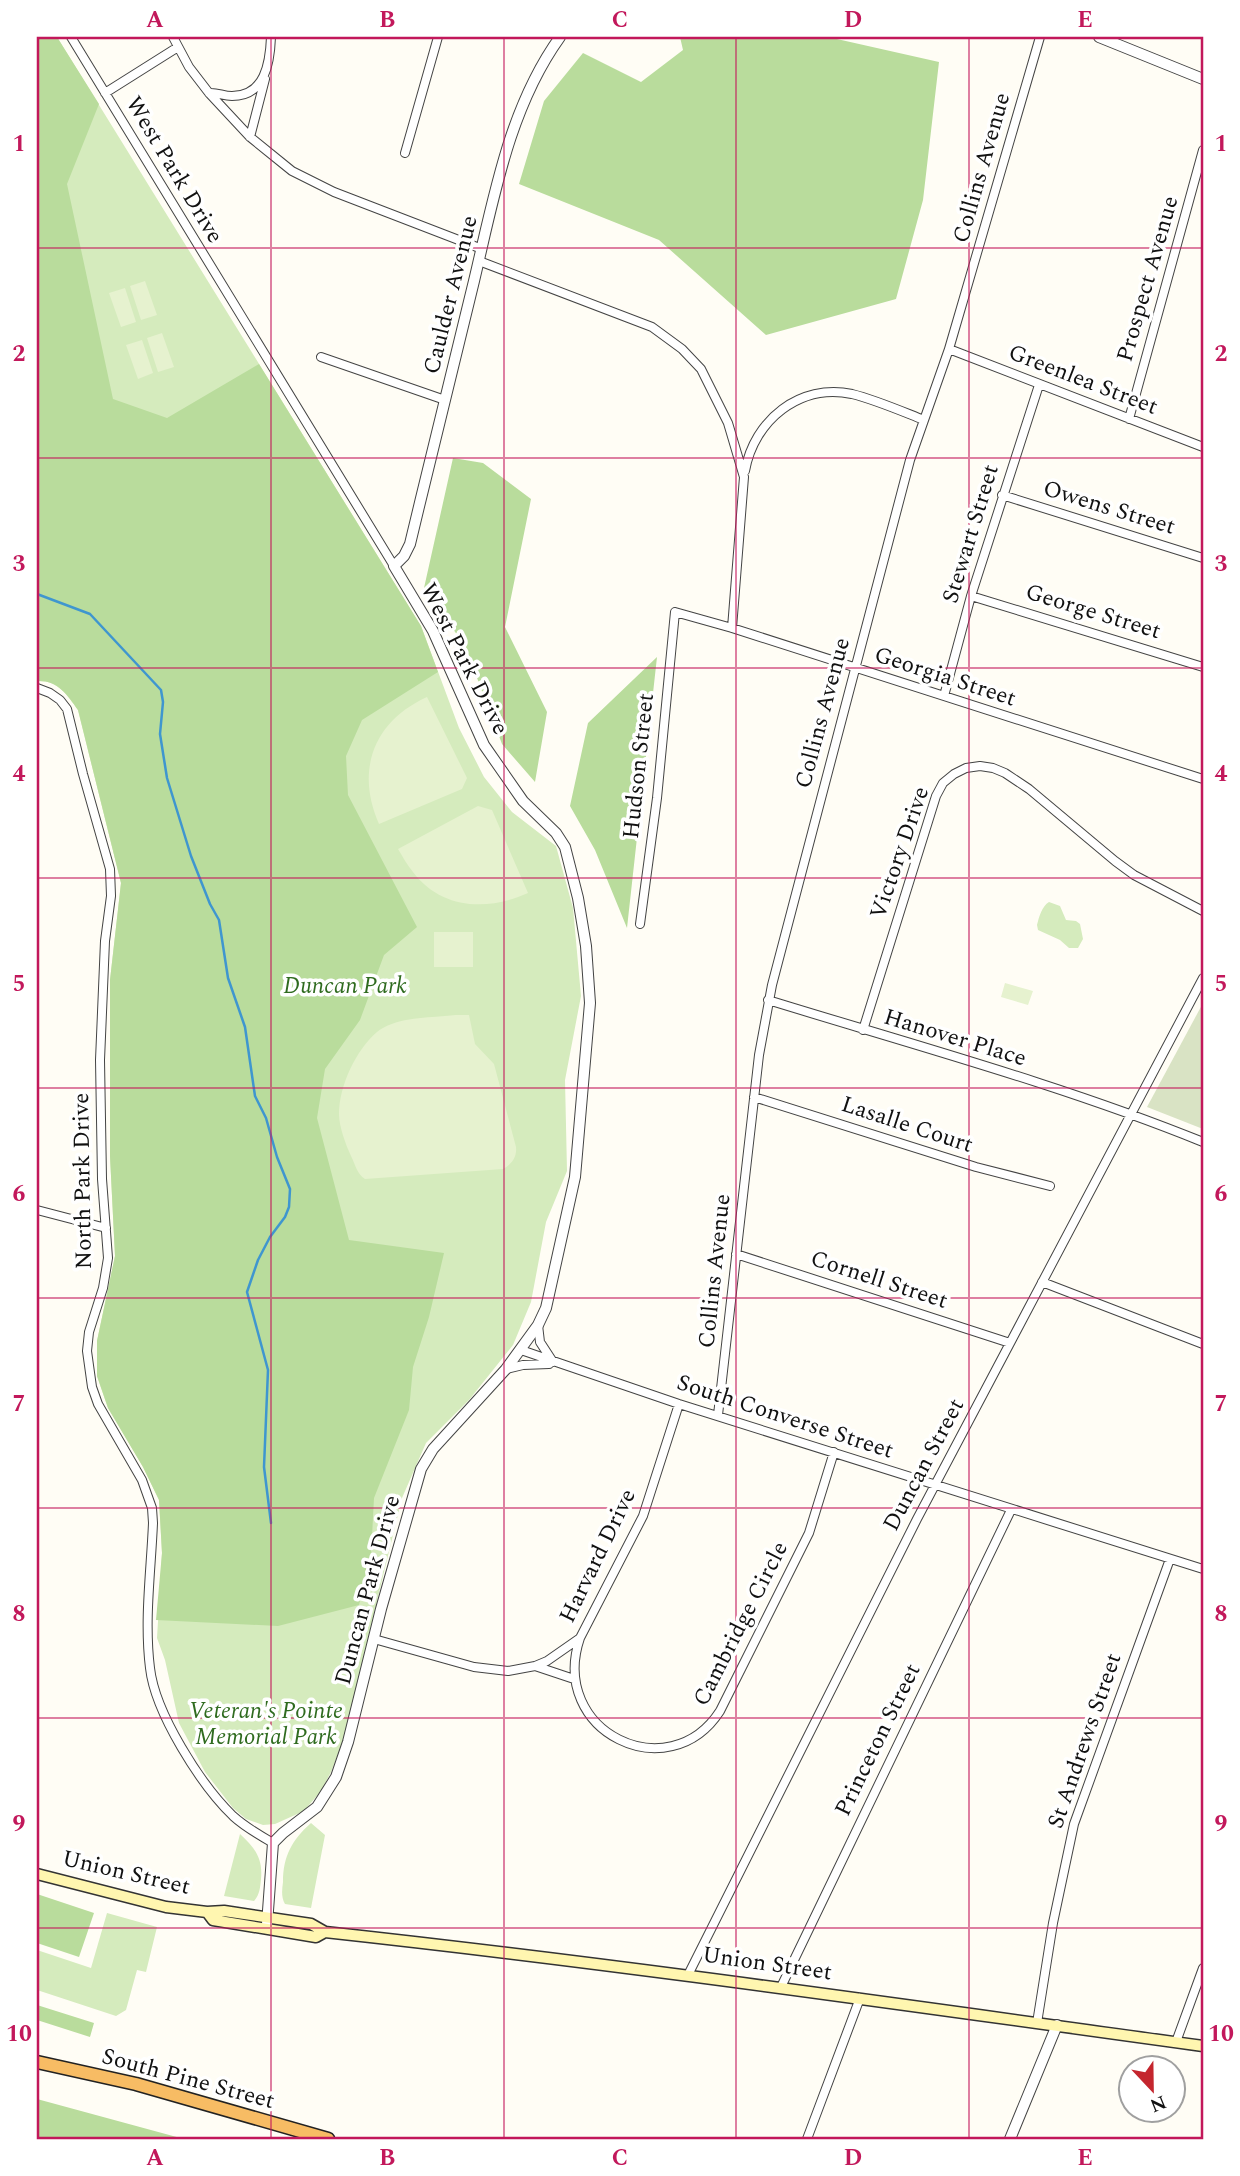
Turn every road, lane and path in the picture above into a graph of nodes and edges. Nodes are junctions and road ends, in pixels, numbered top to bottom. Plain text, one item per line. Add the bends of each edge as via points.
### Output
1 (71, 37) edge
2 (173, 37) edge
3 (271, 37) edge
4 (438, 37) edge
5 (560, 37) edge
6 (1040, 37) edge
7 (1099, 37) edge
8 (178, 47) junction
9 (265, 79) junction
10 (1203, 79) edge
11 (105, 93) junction
12 (209, 93) junction
13 (250, 137) junction
14 (1203, 150) edge
15 (405, 153) dead end
16 (482, 249) junction
17 (479, 261) junction
18 (949, 349) junction
19 (321, 357) dead end
20 (1039, 385) junction
21 (445, 400) junction
22 (1129, 419) junction
23 (924, 420) junction
24 (1203, 447) edge
25 (744, 477) junction
26 (1002, 495) junction
27 (1203, 558) edge
28 (394, 566) junction
29 (971, 596) junction
30 (675, 612) joint
31 (732, 628) junction
32 (1203, 667) edge
33 (855, 668) junction
34 (37, 688) edge
35 (944, 696) junction
36 (1203, 779) edge
37 (1203, 911) edge
38 (640, 924) dead end
39 (1203, 978) edge
40 (768, 1000) junction
41 (863, 1030) junction
42 (754, 1097) junction
43 (1130, 1115) junction
44 (1203, 1142) edge
45 (1050, 1186) dead end
46 (37, 1210) edge
47 (106, 1228) junction
48 (736, 1254) junction
49 (1042, 1282) junction
50 (538, 1325) junction
51 (1010, 1343) junction
52 (1203, 1344) edge
53 (521, 1350) junction
54 (555, 1364) junction
55 (506, 1369) junction
56 (680, 1404) junction
57 (718, 1415) junction
58 (834, 1452) junction
59 (934, 1486) junction
60 (1011, 1510) junction
61 (1170, 1559) junction
62 (1203, 1569) edge
63 (580, 1638) junction
64 (374, 1639) junction
65 (535, 1666) junction
66 (574, 1679) junction
67 (273, 1843) junction
68 (37, 1874) edge
69 (207, 1912) junction
70 (267, 1918) junction
71 (267, 1930) junction
72 (325, 1932) junction
73 (1203, 1968) edge
74 (688, 1975) junction
75 (781, 1987) junction
76 (860, 1998) junction
77 (1037, 2023) junction
78 (1057, 2025) junction
79 (1176, 2042) junction
80 (1203, 2046) edge
81 (37, 2062) edge
82 (323, 2138) edge
83 (807, 2139) edge
84 (1010, 2139) edge

1 - 11 street, West Park Drive
2 - 8 street
3 - 9 street
4 - 15 street
5 - 16 street, Caulder Avenue via 536,73 518,113
6 - 18 street, Collins Avenue
7 - 10 street
8 - 11 street
8 - 12 street
9 - 12 street via 241,94
9 - 13 street
11 - 28 street, West Park Drive
12 - 13 street
13 - 16 street via 312,183
14 - 22 street, Prospect Avenue
16 - 17 street, Caulder Avenue
17 - 21 street, Caulder Avenue
17 - 25 street via 662,332 707,378 728,423
18 - 20 street, Greenlea Street
18 - 23 street, Collins Avenue
19 - 21 street
20 - 22 street, Greenlea Street
20 - 26 street, Stewart Street
21 - 28 street, Caulder Avenue via 410,544
22 - 24 street, Greenlea Street
23 - 25 street via 854,395 809,395 764,426 747,458
23 - 33 street, Collins Avenue
25 - 31 street
26 - 27 street, Owens Street
26 - 29 street, Stewart Street
28 - 50 street, West Park Drive via 439,642 484,744 523,801 561,839 578,898 590,1003 577,1166 551,1290
29 - 32 street, George Street
29 - 35 street, Stewart Street
30 - 31 street, Georgia Street
30 - 38 street, Hudson Street
31 - 33 street, Georgia Street
33 - 35 street, Georgia Street
33 - 40 street, Collins Avenue
34 - 47 street, North Park Drive via 67,709 110,869 100,1060
35 - 36 street, Georgia Street
37 - 41 street, Victory Drive via 1115,861 1005,773 980,766 966,768 948,778 936,796
39 - 43 street, Duncan Street
40 - 41 street, Hanover Place
40 - 42 street, Collins Avenue
41 - 43 street, Hanover Place
42 - 45 street, Lasalle Court
42 - 48 street, Collins Avenue
43 - 44 street, Hanover Place
43 - 49 street, Duncan Street
46 - 47 street
47 - 67 street, North Park Drive via 107,1266 89,1332 88,1369 98,1404 142,1480 152,1508 148,1623 154,1687 201,1776 233,1816
48 - 51 street, Cornell Street
48 - 57 street, Collins Avenue
49 - 51 street, Duncan Street
49 - 52 street
50 - 53 street, West Park Drive
50 - 54 street via 544,1350
51 - 59 street, Duncan Street
53 - 54 street, South Converse Street
53 - 55 street, Duncan Park Drive
54 - 55 street, South Converse Street
54 - 56 street, South Converse Street
55 - 64 street, Duncan Park Drive via 433,1449 421,1469
56 - 57 street, South Converse Street
56 - 63 street, Harvard Drive via 643,1516
57 - 58 street, South Converse Street
58 - 59 street, South Converse Street
58 - 66 street, Cambridge Circle via 819,1508 793,1569 720,1711 704,1731 669,1746 643,1747 617,1739 588,1712
59 - 60 street, South Converse Street
59 - 74 street, Duncan Street
60 - 61 street, South Converse Street
60 - 75 street, Princeton Street
61 - 62 street, South Converse Street
61 - 77 street, St Andrews Street via 1077,1815
63 - 65 street, Harvard Drive
63 - 66 street, Cambridge Circle
64 - 65 street, Harvard Drive via 485,1668 509,1671
64 - 67 street, Duncan Park Drive via 348,1742 331,1788 317,1807
65 - 66 street
67 - 70 street
68 - 69 main road, Union Street via 166,1907
69 - 70 main road, Union Street
69 - 71 main road, Union Street via 213,1920
70 - 71 street
70 - 72 main road, Union Street via 311,1924
71 - 72 main road, Union Street via 316,1937
72 - 74 main road, Union Street
73 - 79 street
74 - 75 main road, Union Street
75 - 76 main road, Union Street
76 - 77 main road, Union Street
76 - 83 street
77 - 78 main road, Union Street
78 - 79 main road, Union Street
78 - 84 street
79 - 80 main road, Union Street
81 - 82 highway, South Pine Street via 136,2084

